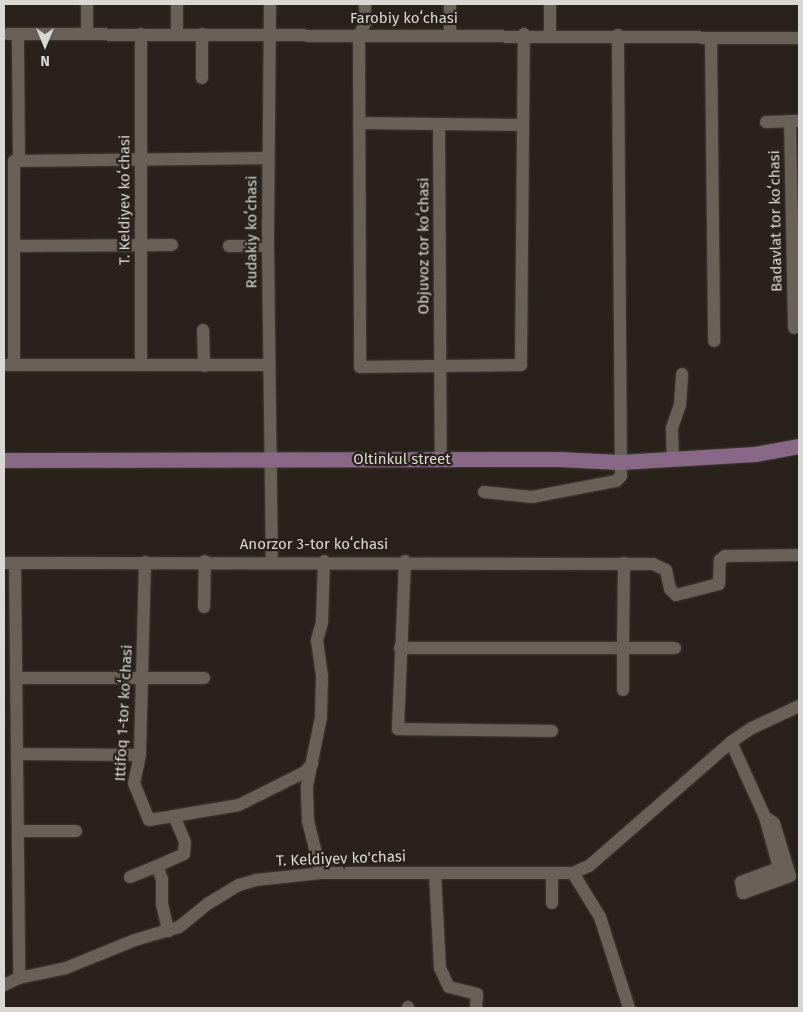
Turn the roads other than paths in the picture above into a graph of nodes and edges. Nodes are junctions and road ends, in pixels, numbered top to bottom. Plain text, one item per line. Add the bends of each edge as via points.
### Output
1 (87, 4) edge
2 (177, 4) edge
3 (270, 4) edge
4 (365, 4) edge
5 (450, 4) edge
6 (550, 4) edge
7 (87, 34) junction
8 (141, 34) junction
9 (177, 34) junction
10 (202, 34) junction
11 (270, 34) junction
12 (524, 34) junction
13 (450, 35) junction
14 (550, 35) junction
15 (618, 35) junction
16 (358, 36) junction
17 (711, 38) junction
18 (799, 38) edge
19 (202, 78) dead end
20 (766, 122) dead end
21 (795, 122) edge
22 (359, 123) junction
23 (439, 125) junction
24 (522, 125) junction
25 (141, 158) junction
26 (268, 158) junction
27 (19, 161) junction
28 (172, 245) dead end
29 (15, 246) junction
30 (143, 246) junction
31 (229, 246) dead end
32 (268, 246) junction
33 (794, 328) dead end
34 (203, 330) dead end
35 (714, 341) dead end
36 (9, 365) edge
37 (141, 365) junction
38 (270, 365) junction
39 (204, 366) junction
40 (441, 367) junction
41 (682, 374) dead end
42 (799, 446) edge
43 (4, 460) edge
44 (270, 460) junction
45 (442, 460) junction
46 (673, 460) junction
47 (620, 462) junction
48 (484, 492) dead end
49 (799, 556) edge
50 (205, 561) junction
51 (272, 561) junction
52 (145, 562) junction
53 (324, 562) junction
54 (405, 562) junction
55 (9, 563) edge
56 (624, 563) junction
57 (204, 607) dead end
58 (400, 648) junction
59 (623, 648) junction
60 (674, 648) dead end
61 (16, 678) junction
62 (142, 678) junction
63 (204, 678) dead end
64 (623, 690) dead end
65 (799, 706) edge
66 (552, 731) dead end
67 (731, 742) junction
68 (17, 754) junction
69 (140, 755) junction
70 (312, 764) junction
71 (174, 816) junction
72 (765, 817) junction
73 (18, 831) junction
74 (76, 831) dead end
75 (157, 866) junction
76 (434, 872) junction
77 (552, 873) junction
78 (574, 873) junction
79 (321, 874) junction
80 (130, 877) dead end
81 (552, 903) dead end
82 (168, 931) junction
83 (19, 978) junction
84 (4, 985) edge
85 (476, 1008) edge
86 (629, 1008) edge

1 - 7 street
2 - 9 street
3 - 11 street, Rudakiy koʻchasi
4 - 16 street via 365,23
5 - 13 street
6 - 14 street
7 - 8 street, Farobiy koʻchasi
7 - 27 street, Farobiy koʻchasi via 13,34
8 - 9 street, Farobiy koʻchasi
8 - 25 street, T. Keldiyev koʻchasi
9 - 10 street, Farobiy koʻchasi
10 - 11 street, Farobiy koʻchasi
10 - 19 street
11 - 16 street, Farobiy koʻchasi
11 - 26 street, Rudakiy koʻchasi
12 - 13 street, Farobiy koʻchasi
12 - 14 street, Farobiy koʻchasi
12 - 24 street
13 - 16 street, Farobiy koʻchasi
14 - 15 street, Farobiy koʻchasi
15 - 17 street, Farobiy koʻchasi
15 - 47 street
16 - 22 street
17 - 18 street, Farobiy koʻchasi
17 - 35 street
20 - 21 street
21 - 33 street, Badavlat tor koʻchasi
22 - 23 street
22 - 40 street via 360,367
23 - 24 street
23 - 40 street, Objuvoz tor koʻchasi
24 - 40 street via 521,365
25 - 26 street
25 - 27 street
25 - 30 street, T. Keldiyev koʻchasi
26 - 32 street, Rudakiy koʻchasi
27 - 29 street via 14,161
28 - 30 street
29 - 30 street
29 - 36 street
30 - 37 street, T. Keldiyev koʻchasi
31 - 32 street
32 - 38 street, Rudakiy koʻchasi
34 - 39 street
36 - 37 street
37 - 39 street
38 - 39 street
38 - 44 street, Rudakiy koʻchasi
40 - 45 street, Objuvoz tor koʻchasi
41 - 46 street via 680,405 672,428
42 - 46 main road, Oltinkul street via 755,454
43 - 44 main road, Oltinkul street
44 - 45 main road, Oltinkul street
44 - 51 street, Rudakiy koʻchasi
45 - 47 main road, Oltinkul street
46 - 47 main road, Oltinkul street
47 - 48 street via 620,476 616,481 596,486 532,497
49 - 56 street, Anorzor 3-tor koʻchasi via 725,556 720,560 719,584 676,595 670,589 666,570 661,566
50 - 51 street, Anorzor 3-tor koʻchasi
50 - 52 street, Anorzor 3-tor koʻchasi
50 - 57 street
51 - 53 street, Anorzor 3-tor koʻchasi
52 - 55 street, Anorzor 3-tor koʻchasi
52 - 62 street, Ittifoq 1-tor koʻchasi
53 - 54 street, Anorzor 3-tor koʻchasi
53 - 70 street via 322,622 317,640 322,697
54 - 56 street, Anorzor 3-tor koʻchasi
54 - 58 street
55 - 61 street
56 - 59 street
58 - 59 street
58 - 66 street via 398,729
59 - 60 street
59 - 64 street
61 - 62 street
61 - 68 street
62 - 63 street
62 - 69 street, Ittifoq 1-tor koʻchasi
65 - 67 street via 752,728
67 - 72 street
67 - 78 street via 589,866
68 - 69 street
68 - 73 street
69 - 71 street, Ittifoq 1-tor koʻchasi via 134,783 149,820
70 - 71 street via 305,772 239,805
70 - 79 street via 307,786 308,821
71 - 75 street via 187,849 184,854
72 - 72 street via 774,823 790,877 743,892 740,882 780,868
73 - 74 street
73 - 83 street
75 - 80 street
75 - 82 street via 162,879 162,904
76 - 77 street, T. Keldiyev ko'chasi
76 - 79 street, T. Keldiyev ko'chasi
76 - 85 street via 440,968 449,987 477,994
77 - 78 street, T. Keldiyev ko'chasi
77 - 81 street
78 - 86 street via 600,917
79 - 82 street, T. Keldiyev ko'chasi via 239,884 209,902 179,927
82 - 83 street, T. Keldiyev ko'chasi via 66,968
83 - 84 street, T. Keldiyev ko'chasi

